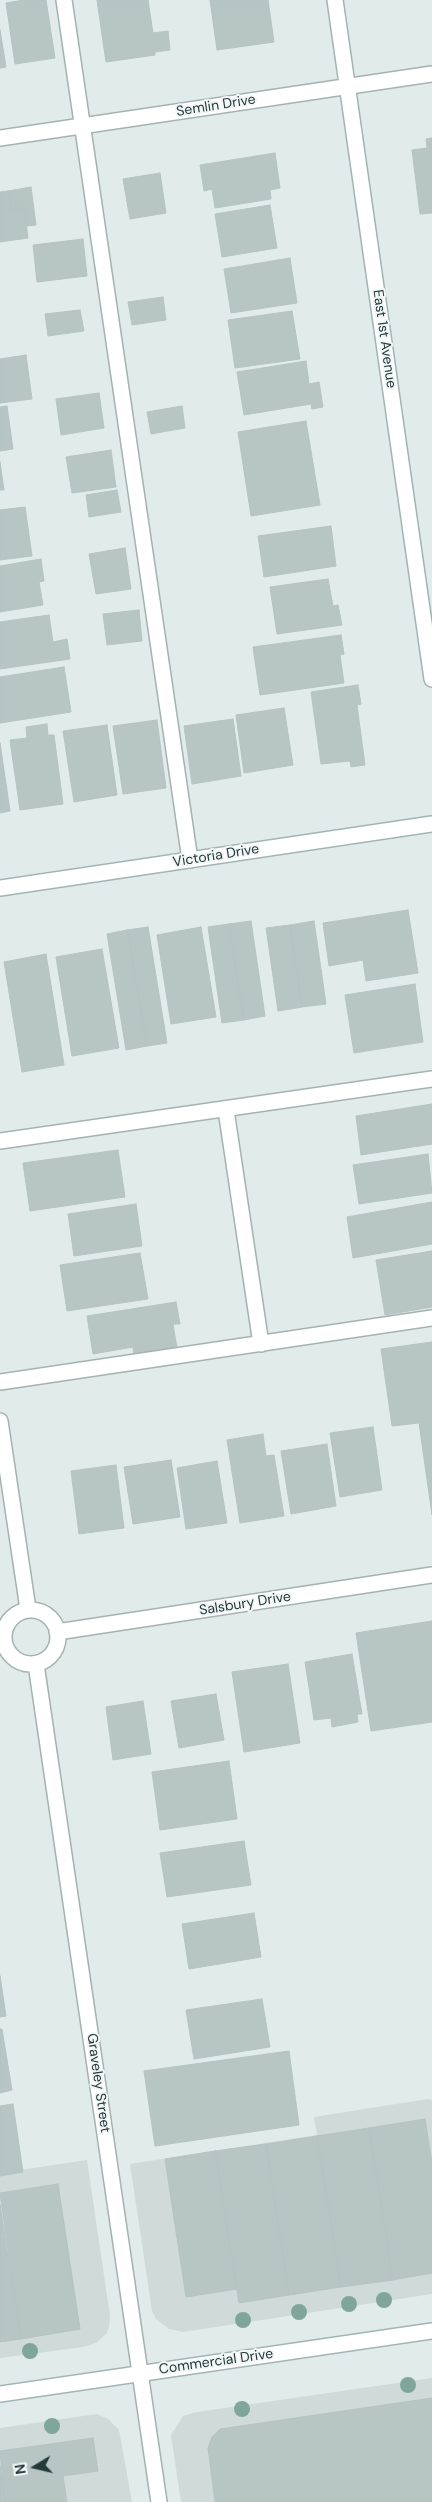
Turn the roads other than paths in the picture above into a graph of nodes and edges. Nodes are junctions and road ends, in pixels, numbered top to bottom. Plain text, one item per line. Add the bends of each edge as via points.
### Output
1 (64, 0) edge
2 (335, 0) edge
3 (432, 74) edge
4 (348, 86) junction
5 (83, 126) junction
6 (0, 138) edge
7 (432, 679) edge
8 (432, 824) edge
9 (190, 860) junction
10 (0, 888) edge
11 (432, 1079) edge
12 (226, 1110) junction
13 (0, 1141) edge
14 (432, 1318) edge
15 (261, 1344) junction
16 (0, 1382) edge
17 (0, 1421) edge
18 (432, 1575) edge
19 (28, 1610) junction
20 (58, 1632) junction
21 (2, 1640) edge
22 (36, 1664) junction
23 (432, 2332) edge
24 (141, 2373) junction
25 (0, 2394) edge
26 (159, 2502) edge

1 - 5 street
2 - 4 street, East 1st Avenue
3 - 4 street, Semlin Drive
4 - 5 street, Semlin Drive
4 - 7 street, East 1st Avenue
5 - 6 street, Semlin Drive
5 - 9 street
8 - 9 street, Victoria Drive
9 - 10 street, Victoria Drive
11 - 12 street
12 - 13 street
12 - 15 street
14 - 15 street
15 - 16 street
17 - 19 street
18 - 20 street, Salsbury Drive
19 - 20 street via 36,1610 50,1618
19 - 21 street via 20,1612 7,1623
20 - 22 street via 51,1656
21 - 22 street via 18,1661
22 - 24 street, Graveley Street
23 - 24 street, Commercial Drive
24 - 25 street, Commercial Drive
24 - 26 street, Graveley Street

